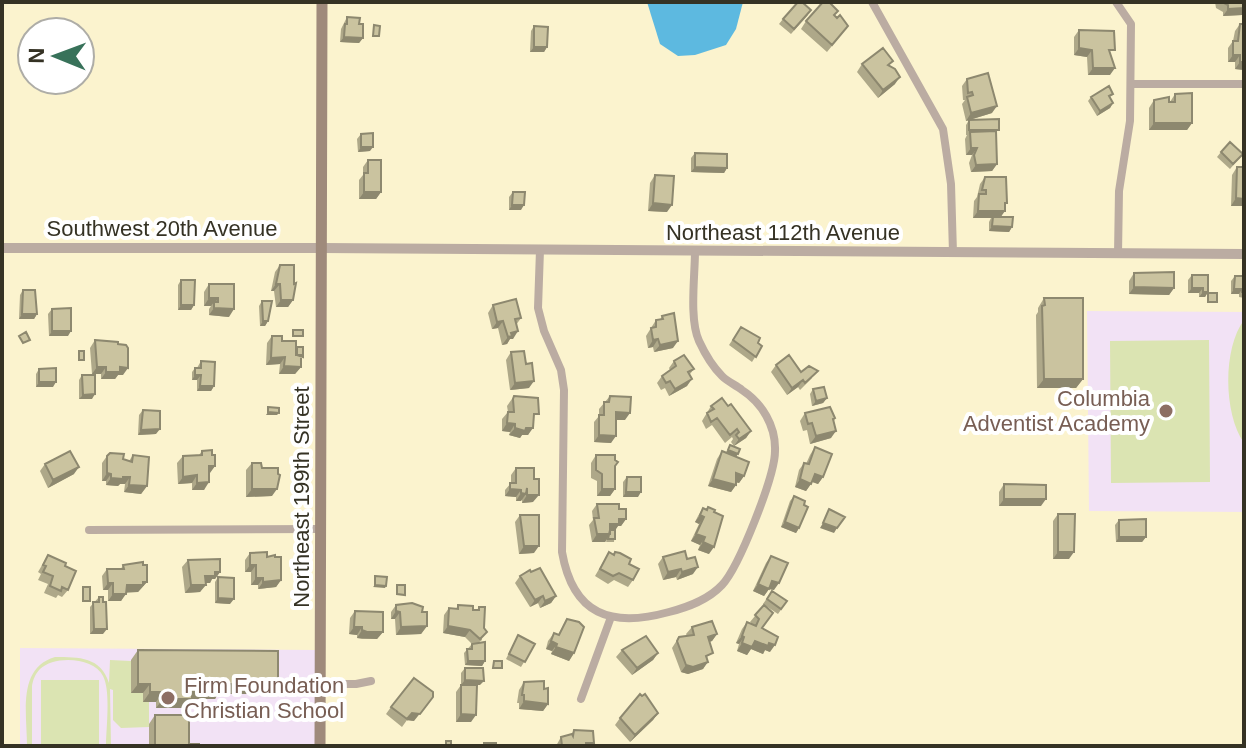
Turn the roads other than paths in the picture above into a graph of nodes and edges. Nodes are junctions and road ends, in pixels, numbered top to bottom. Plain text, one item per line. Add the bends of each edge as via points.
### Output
1 (322, 2) edge
2 (872, 2) edge
3 (1116, 2) edge
4 (1131, 84) junction
5 (1244, 84) edge
6 (2, 248) edge
7 (322, 248) junction
8 (540, 250) junction
9 (695, 251) junction
10 (953, 253) junction
11 (1118, 254) junction
12 (1244, 254) edge
13 (320, 529) junction
14 (89, 530) dead end
15 (611, 617) junction
16 (371, 681) dead end
17 (320, 684) junction
18 (581, 699) dead end
19 (320, 746) edge

1 - 7 main road, Northeast 199th Street
2 - 10 street via 943,129
3 - 4 street via 1131,24
4 - 5 street
4 - 11 street
6 - 7 street, Southwest 20th Avenue
7 - 8 street, Northeast 112th Avenue
7 - 13 main road, Northeast 199th Street
8 - 9 street, Northeast 112th Avenue
8 - 15 street via 538,308 564,390 562,552 567,578 594,609
9 - 10 street, Northeast 112th Avenue
9 - 15 street via 697,337 724,379 758,403 768,419 775,445 770,475 735,568 721,587 684,608 630,620
10 - 11 street, Northeast 112th Avenue
11 - 12 street, Northeast 112th Avenue
13 - 14 street
13 - 17 main road, Northeast 199th Street
15 - 18 street
16 - 17 street
17 - 19 main road, Northeast 199th Street

